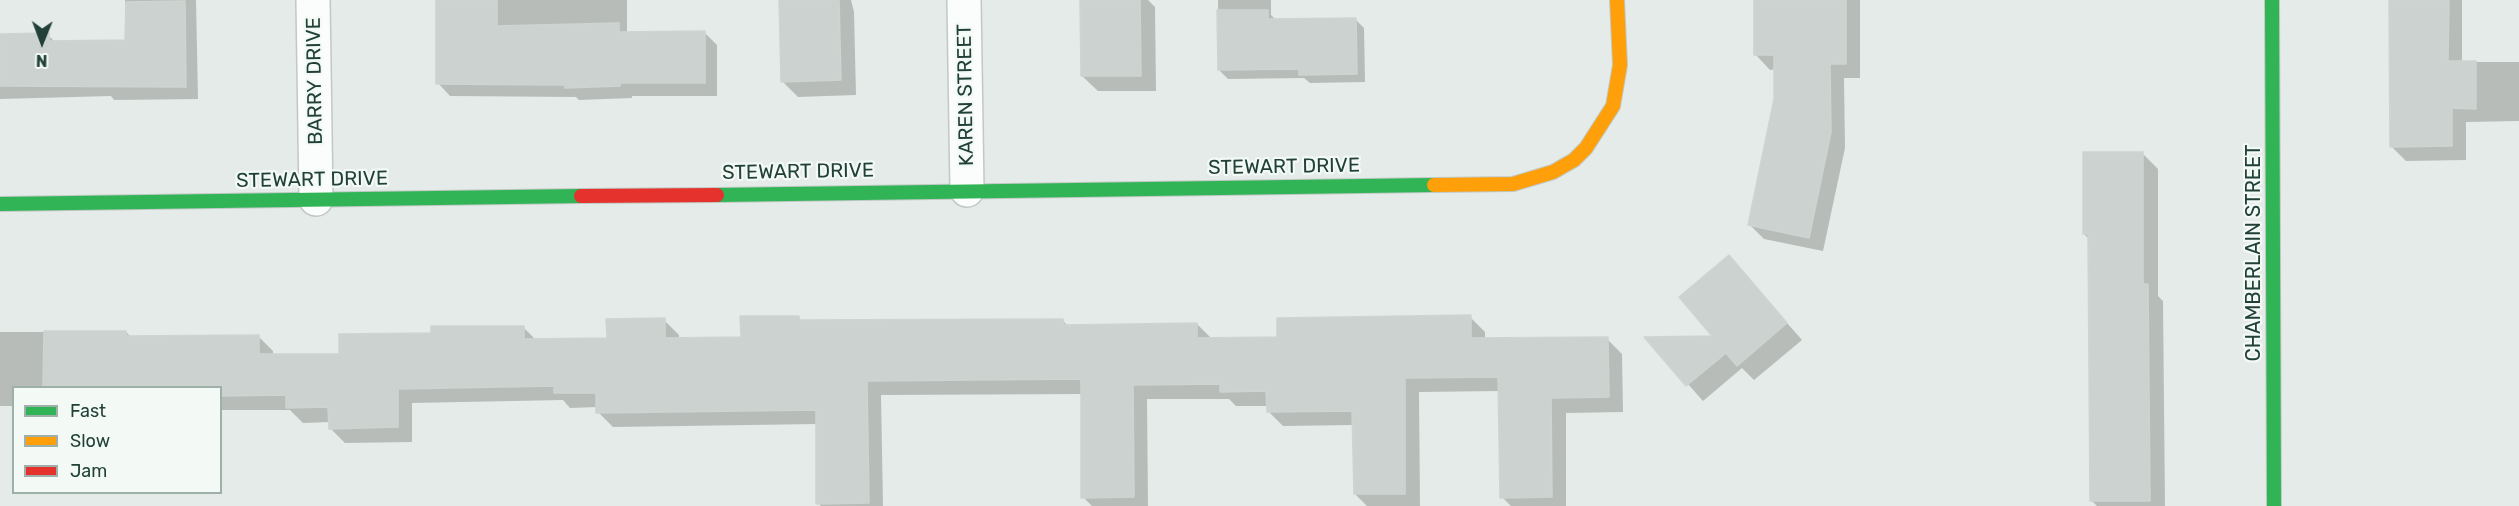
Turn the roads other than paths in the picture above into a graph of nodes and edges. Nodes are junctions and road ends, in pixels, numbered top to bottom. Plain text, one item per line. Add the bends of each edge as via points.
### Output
1 (313, 0) edge
2 (964, 0) edge
3 (1617, 0) edge
4 (2272, 0) edge
5 (967, 190) junction
6 (316, 198) junction
7 (0, 204) edge
8 (2274, 506) edge

1 - 6 street, BARRY DRIVE
2 - 5 street, KAREN STREET
3 - 5 street, STEWART DRIVE via 1620,65 1612,106 1587,148 1574,160 1553,172 1514,184
4 - 8 street, CHAMBERLAIN STREET
5 - 6 street, STEWART DRIVE
6 - 7 street, STEWART DRIVE

